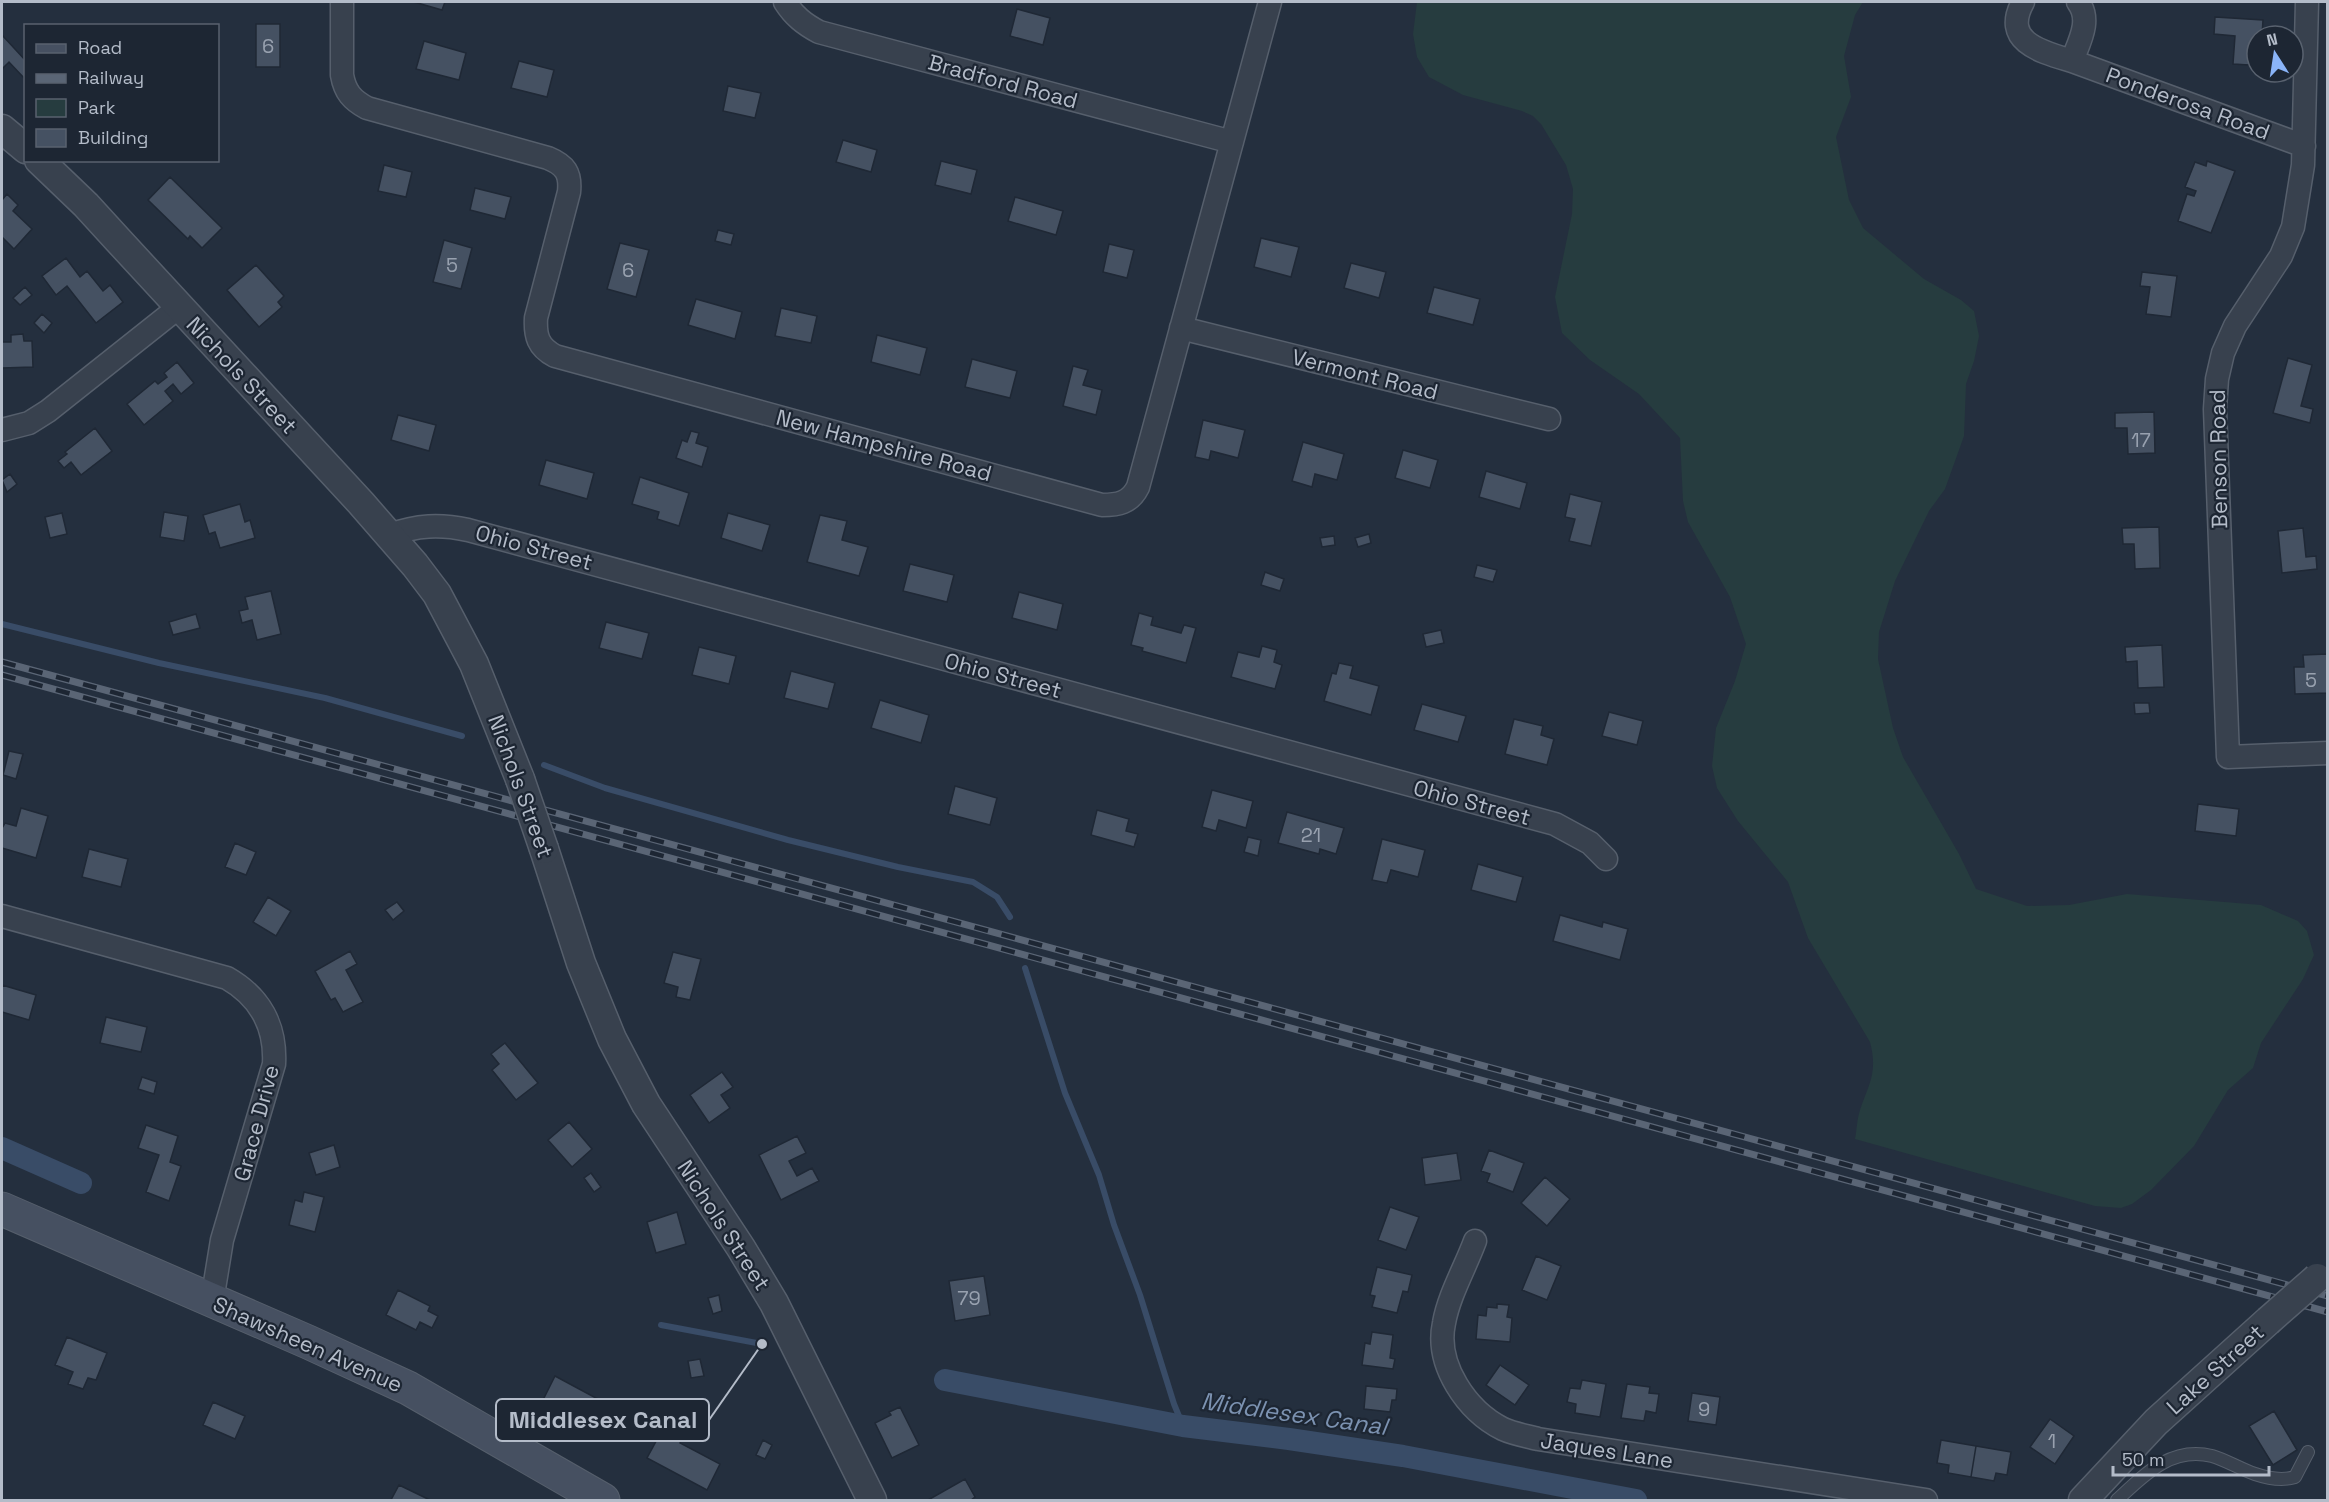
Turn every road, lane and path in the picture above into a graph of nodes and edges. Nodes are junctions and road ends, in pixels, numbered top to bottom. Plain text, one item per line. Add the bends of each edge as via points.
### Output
1 (342, 2) edge
2 (785, 2) edge
3 (1270, 2) edge
4 (2023, 2) edge
5 (2078, 2) edge
6 (2307, 2) edge
7 (2072, 61) junction
8 (2, 129) edge
9 (1232, 142) junction
10 (2304, 146) junction
11 (24, 147) edge
12 (41, 162) edge
13 (179, 307) junction
14 (1181, 328) junction
15 (1549, 419) dead end
16 (2, 430) edge
17 (390, 535) junction
18 (2328, 753) edge
19 (1606, 859) dead end
20 (2, 916) edge
21 (2, 1209) edge
22 (1475, 1241) dead end
23 (2322, 1273) edge
24 (212, 1301) junction
25 (2308, 1452) dead end
26 (603, 1500) edge
27 (872, 1500) edge
28 (1926, 1500) edge
29 (2083, 1500) edge
30 (2117, 1500) edge

1 - 14 street, New Hampshire Road via 342,75 350,96 367,108 548,158 566,169 569,192 535,333 539,343 555,356 1113,505 1134,496 1138,487
2 - 9 street, Bradford Road via 806,25 819,32
3 - 9 street, New Hampshire Road
4 - 7 street, Ponderosa Road via 2016,21 2027,43
5 - 7 street via 2085,16 2084,28
6 - 10 street, Benson Road
7 - 10 street, Ponderosa Road
8 - 11 street
9 - 14 street, New Hampshire Road
10 - 18 street, Benson Road via 2293,227 2281,256 2235,326 2223,352 2217,379 2228,757
12 - 13 street, Nichols Street
13 - 16 street via 48,411 29,423
13 - 17 street, Nichols Street
14 - 15 street, Vermont Road
17 - 19 street, Ohio Street via 410,527 431,526 480,533 1555,824 1590,843
17 - 27 street, Nichols Street, bridge via 437,594 490,701 581,963 617,1049 651,1112 774,1303
20 - 24 street, Grace Drive via 227,978 251,996 268,1020 275,1049 274,1064 222,1240
21 - 24 main road, Shawsheen Avenue
22 - 28 street, Jaques Lane via 1443,1324 1444,1345 1457,1385 1470,1403 1494,1423 1538,1439
23 - 29 street, Lake Street, bridge via 2156,1422
24 - 26 main road, Shawsheen Avenue via 408,1388
25 - 30 lane via 2295,1477 2287,1479 2264,1477 2212,1456 2174,1457 2151,1469

